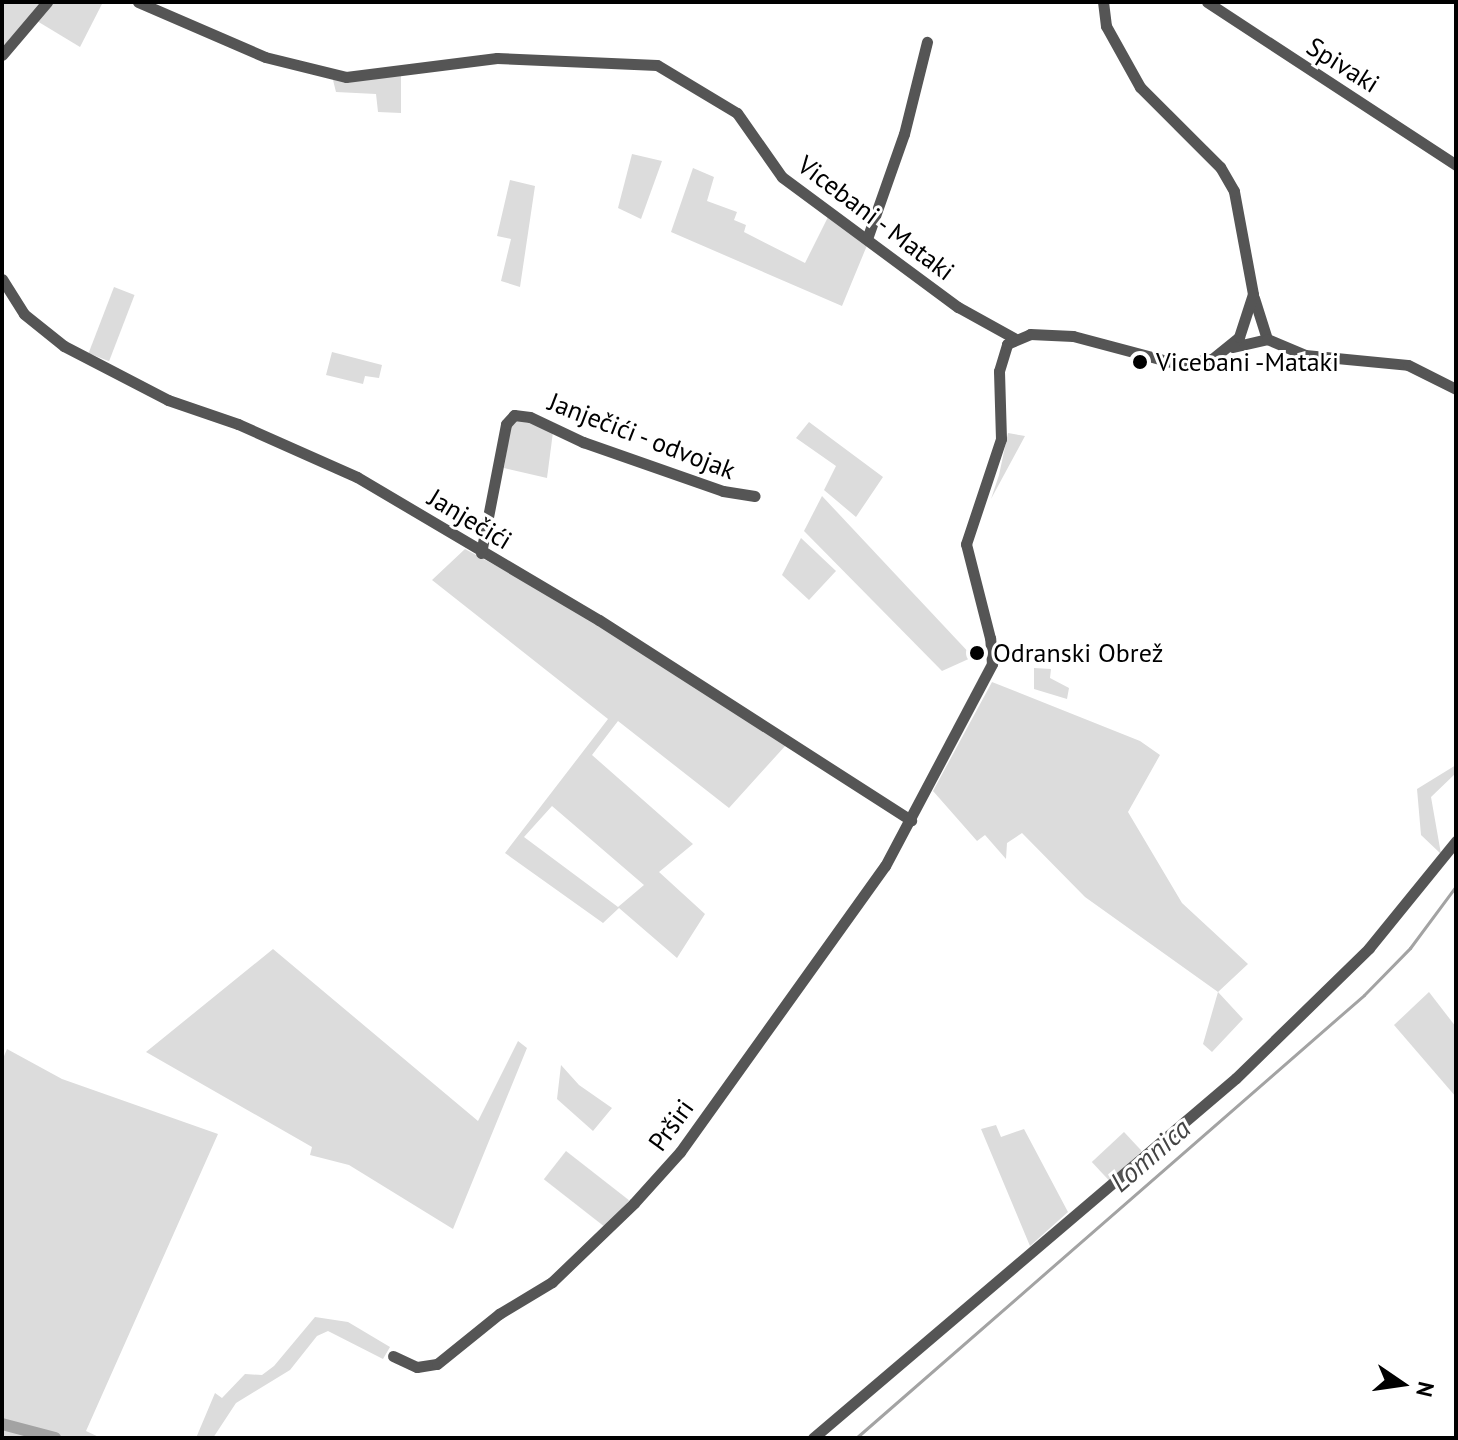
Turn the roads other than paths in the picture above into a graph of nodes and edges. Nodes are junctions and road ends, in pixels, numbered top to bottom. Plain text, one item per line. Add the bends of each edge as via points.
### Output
1 (47, 2) edge
2 (138, 2) edge
3 (1103, 2) edge
4 (1207, 2) edge
5 (927, 42) dead end
6 (2, 55) edge
7 (1456, 165) edge
8 (868, 236) junction
9 (2, 279) edge
10 (1253, 294) junction
11 (1014, 338) junction
12 (1267, 339) junction
13 (1233, 347) junction
14 (1456, 389) edge
15 (755, 496) dead end
16 (481, 553) junction
17 (911, 820) junction
18 (1456, 841) edge
19 (393, 1356) dead end
20 (813, 1438) edge

1 - 6 street
2 - 8 street, Vicebani - Mataki via 256,54 346,77 497,58 657,65 729,106 776,171
3 - 10 street via 1106,26 1140,87 1228,179 1240,208
4 - 7 street, Spivaki
5 - 8 street via 904,134
8 - 11 street, Vicebani - Mataki via 958,307
9 - 16 street, Janječići via 24,314 88,360 168,400 327,461
10 - 12 street
10 - 13 street
11 - 13 street via 1073,336 1178,364 1212,359
11 - 17 street, Prširi via 1004,349 999,371 1001,439 966,544 992,664
12 - 13 street
12 - 14 street via 1305,355 1408,365
15 - 16 street, Janječići - odvojak via 723,491 514,415 506,424
16 - 17 street, Janječići via 588,612
17 - 19 street, Prširi via 862,899 647,1190 552,1282 499,1314 437,1364 417,1367
18 - 20 street via 1369,948 1247,1068

